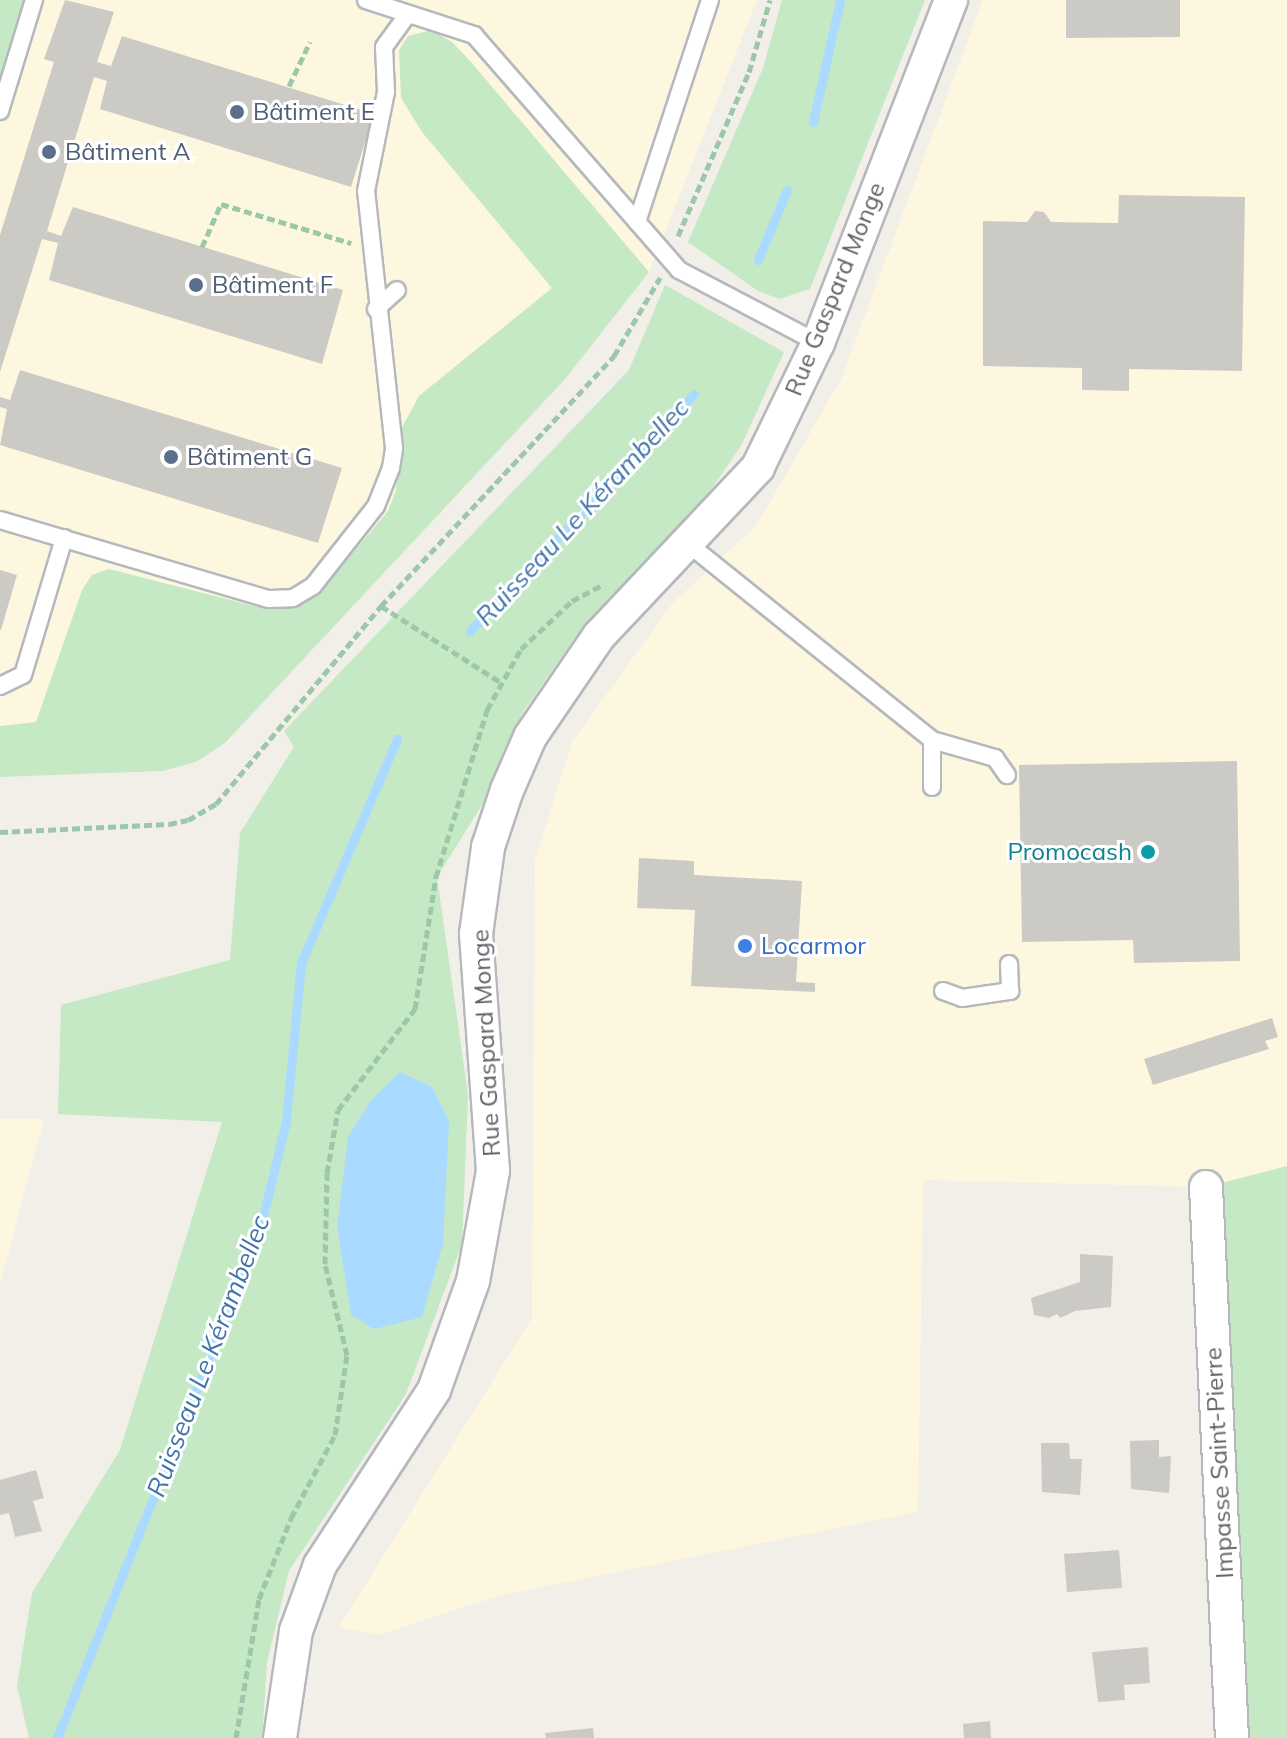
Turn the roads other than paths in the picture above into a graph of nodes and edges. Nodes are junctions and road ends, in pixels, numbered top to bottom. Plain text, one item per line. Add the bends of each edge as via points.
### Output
1 (34, 0) edge
2 (366, 0) edge
3 (710, 0) edge
4 (951, 0) edge
5 (388, 3) edge
6 (408, 14) junction
7 (0, 111) edge
8 (383, 202) dead end
9 (368, 215) junction
10 (637, 222) junction
11 (397, 290) dead end
12 (377, 308) junction
13 (818, 343) junction
14 (0, 520) edge
15 (64, 538) junction
16 (686, 542) junction
17 (0, 686) edge
18 (932, 740) junction
19 (1007, 775) dead end
20 (932, 787) dead end
21 (1009, 964) dead end
22 (943, 991) dead end
23 (1206, 1187) dead end
24 (280, 1738) edge
25 (1232, 1738) edge

1 - 7 lane
2 - 5 lane
3 - 10 lane
4 - 13 street, Rue Gaspard Monge
5 - 6 lane
6 - 9 lane via 384,47 386,92 366,191
6 - 10 lane via 477,38
8 - 9 lane
9 - 12 lane
10 - 13 lane via 679,270
11 - 12 lane
12 - 15 lane via 392,375 394,448 386,485 376,506 304,593 269,599
13 - 16 street, Rue Gaspard Monge via 758,467
14 - 15 lane
15 - 17 lane via 23,675
16 - 18 lane
16 - 24 street, Rue Gaspard Monge via 599,636 530,737 488,847 476,934 493,1171 473,1281 434,1390 320,1565 296,1631
18 - 19 lane via 995,758
18 - 20 lane
21 - 22 lane via 1010,991 962,998
23 - 25 street, Impasse Saint-Pierre

